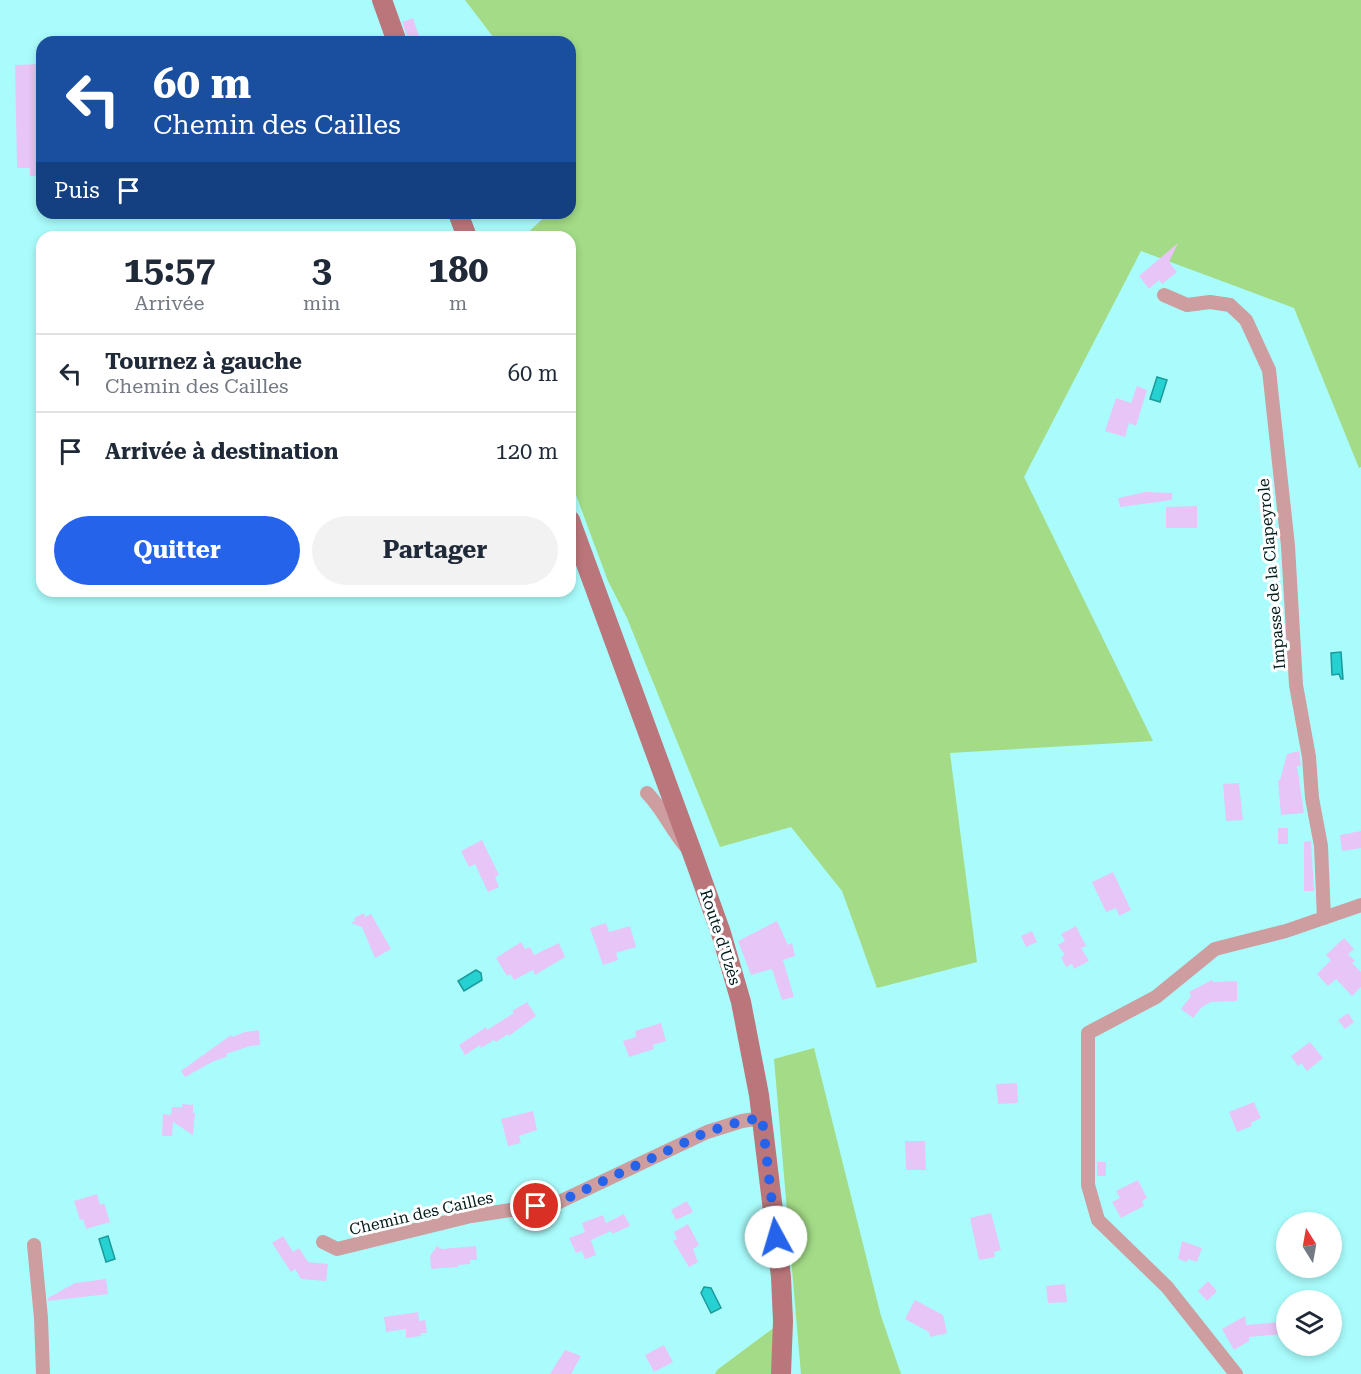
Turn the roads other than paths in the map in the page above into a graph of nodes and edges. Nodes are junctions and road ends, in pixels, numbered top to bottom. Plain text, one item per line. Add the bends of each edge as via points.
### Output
1 (382, 0) edge
2 (396, 36) edge
3 (1164, 295) dead end
4 (576, 536) edge
5 (647, 794) dead end
6 (693, 855) junction
7 (1361, 905) edge
8 (1324, 918) junction
9 (762, 1118) junction
10 (323, 1242) dead end
11 (34, 1245) dead end
12 (44, 1374) edge
13 (781, 1374) edge
14 (1236, 1374) edge

1 - 2 main road
3 - 8 street, Impasse de la Clapeyrole via 1186,305 1230,305 1246,320 1269,370 1288,546 1296,685 1321,846
4 - 6 main road, Route d'Uzès
5 - 6 street
6 - 9 main road, Route d'Uzès via 741,1002
7 - 8 street
8 - 14 street via 1215,949 1156,997 1088,1033 1088,1185 1098,1220 1167,1287
9 - 10 street, Chemin des Cailles via 707,1132 557,1203 471,1216 337,1249
9 - 13 main road, Route d'Uzès via 781,1277
11 - 12 street

